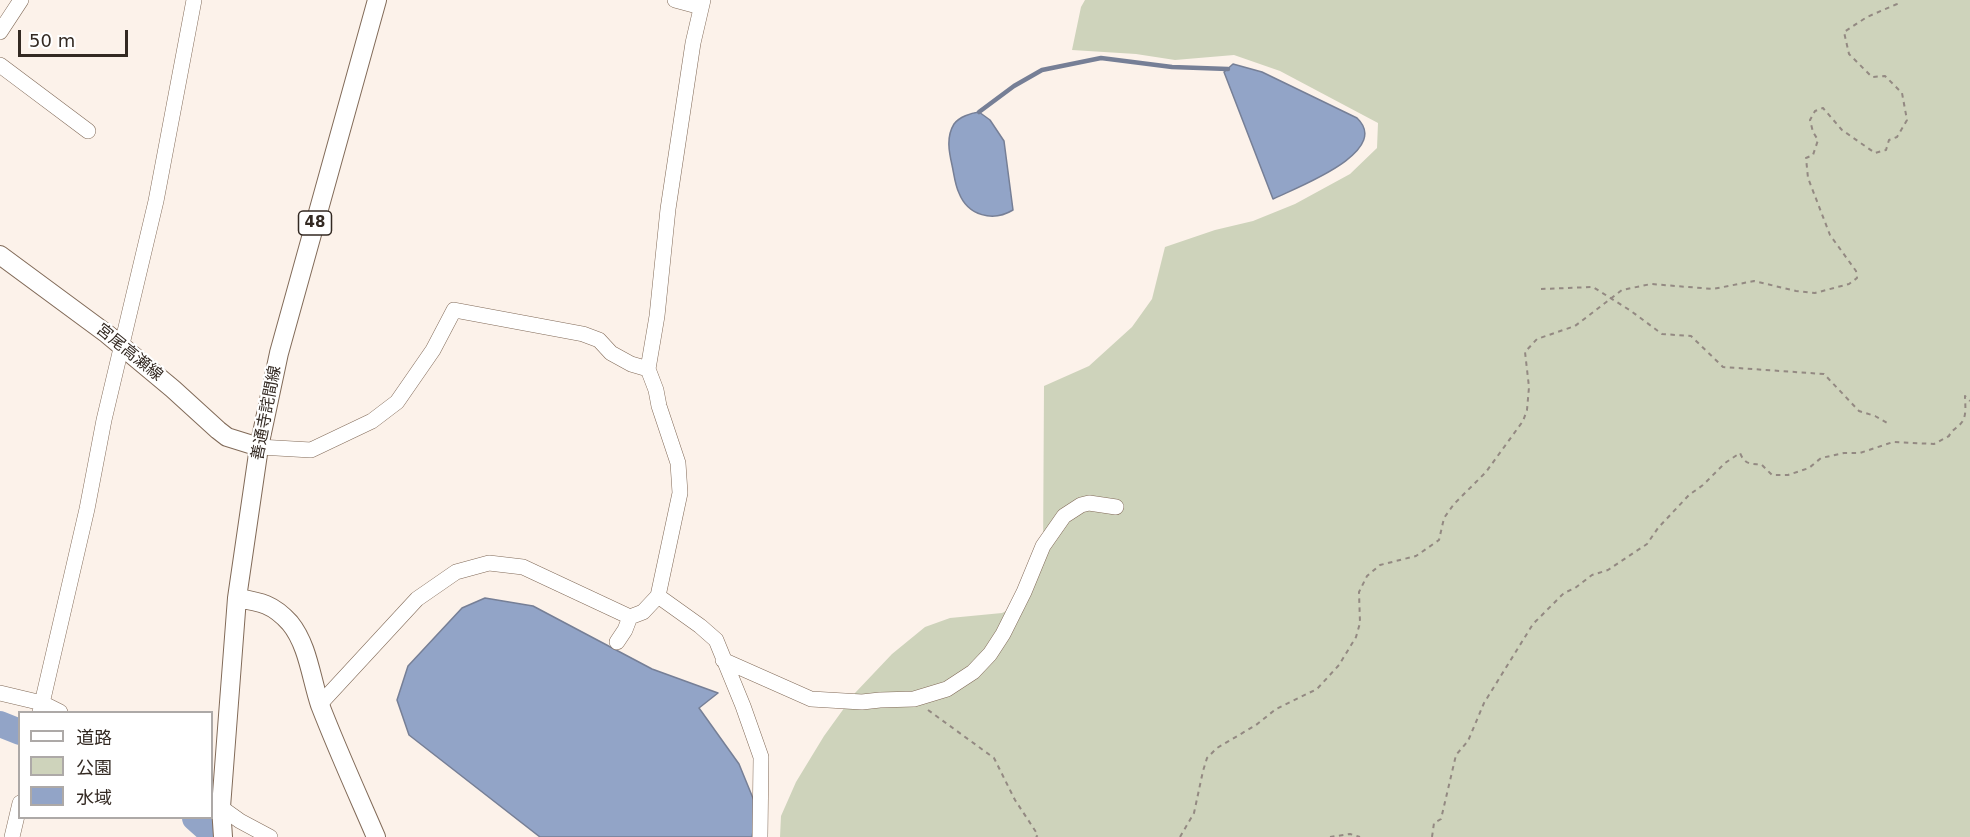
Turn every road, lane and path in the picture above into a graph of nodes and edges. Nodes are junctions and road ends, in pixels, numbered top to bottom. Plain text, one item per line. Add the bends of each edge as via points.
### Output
1 (21, 0) edge
2 (194, 0) edge
3 (377, 0) edge
4 (675, 0) edge
5 (1897, 0) edge
6 (702, 4) edge
7 (0, 32) edge
8 (0, 65) edge
9 (88, 131) dead end
10 (0, 255) edge
11 (1541, 289) dead end
12 (1611, 298) junction
13 (122, 347) junction
14 (648, 369) junction
15 (1970, 401) edge
16 (1889, 424) dead end
17 (259, 447) junction
18 (1116, 507) dead end
19 (658, 596) junction
20 (237, 598) junction
21 (630, 617) junction
22 (617, 642) dead end
23 (723, 660) junction
24 (0, 693) edge
25 (914, 699) junction
26 (320, 704) junction
27 (41, 708) edge
28 (216, 804) edge
29 (18, 812) edge
30 (12, 837) edge
31 (223, 837) edge
32 (270, 837) edge
33 (376, 837) edge
34 (760, 837) edge
35 (1036, 837) edge
36 (1180, 837) edge
37 (1330, 837) edge
38 (1360, 837) edge
39 (1432, 837) edge

1 - 7 street
2 - 13 street via 156,201
3 - 17 main road, 善通寺詫間線 / 48 via 279,353
4 - 6 street
5 - 12 path via 1897,4 1844,32 1849,54 1872,77 1885,76 1902,93 1907,120 1896,137 1889,140 1886,150 1875,153 1842,130 1823,108 1815,111 1810,120 1818,140 1813,155 1806,158 1808,178 1830,235 1857,278 1815,293 1754,281 1713,290 1651,284 1622,290
6 - 14 street via 668,209
8 - 9 street
10 - 13 main road, 宮尾高瀬線
11 - 12 path via 1593,286
12 - 16 path via 1662,334 1691,336 1723,367 1824,374 1859,411
12 - 36 path via 1575,326 1537,339 1525,352 1527,410 1486,472 1444,518 1439,540 1416,556 1380,565 1367,576 1359,592 1360,623 1356,637 1339,665 1317,689 1276,709 1208,758 1194,813
13 - 17 main road, 宮尾高瀬線 via 227,437
13 - 27 street
14 - 17 street via 610,353 598,340 583,334 454,310 433,350 397,402 372,421 311,450
14 - 19 street via 678,463 680,493
15 - 39 path via 1965,396 1962,423 1934,444 1893,442 1860,453 1821,459 1788,475 1772,474 1761,464 1752,465 1740,453 1689,495 1647,544 1564,593 1533,624 1484,703 1468,741 1456,755 1441,819 1434,823
17 - 20 main road, 善通寺詫間線 / 48
18 - 25 street via 1089,503 1064,516 1042,546 1024,592 990,654 973,672 947,689
19 - 21 street via 643,612
19 - 23 street via 716,640
20 - 26 main road via 276,609 291,625 302,643
20 - 28 main road, 善通寺詫間線 / 48
21 - 22 street
21 - 26 street via 523,567 489,563 456,572 417,599
23 - 25 street via 811,699
23 - 34 street via 761,757
24 - 27 street
25 - 35 path via 994,758
26 - 33 main road
28 - 31 main road, 善通寺詫間線 / 48
28 - 32 street
29 - 30 street
37 - 38 path

